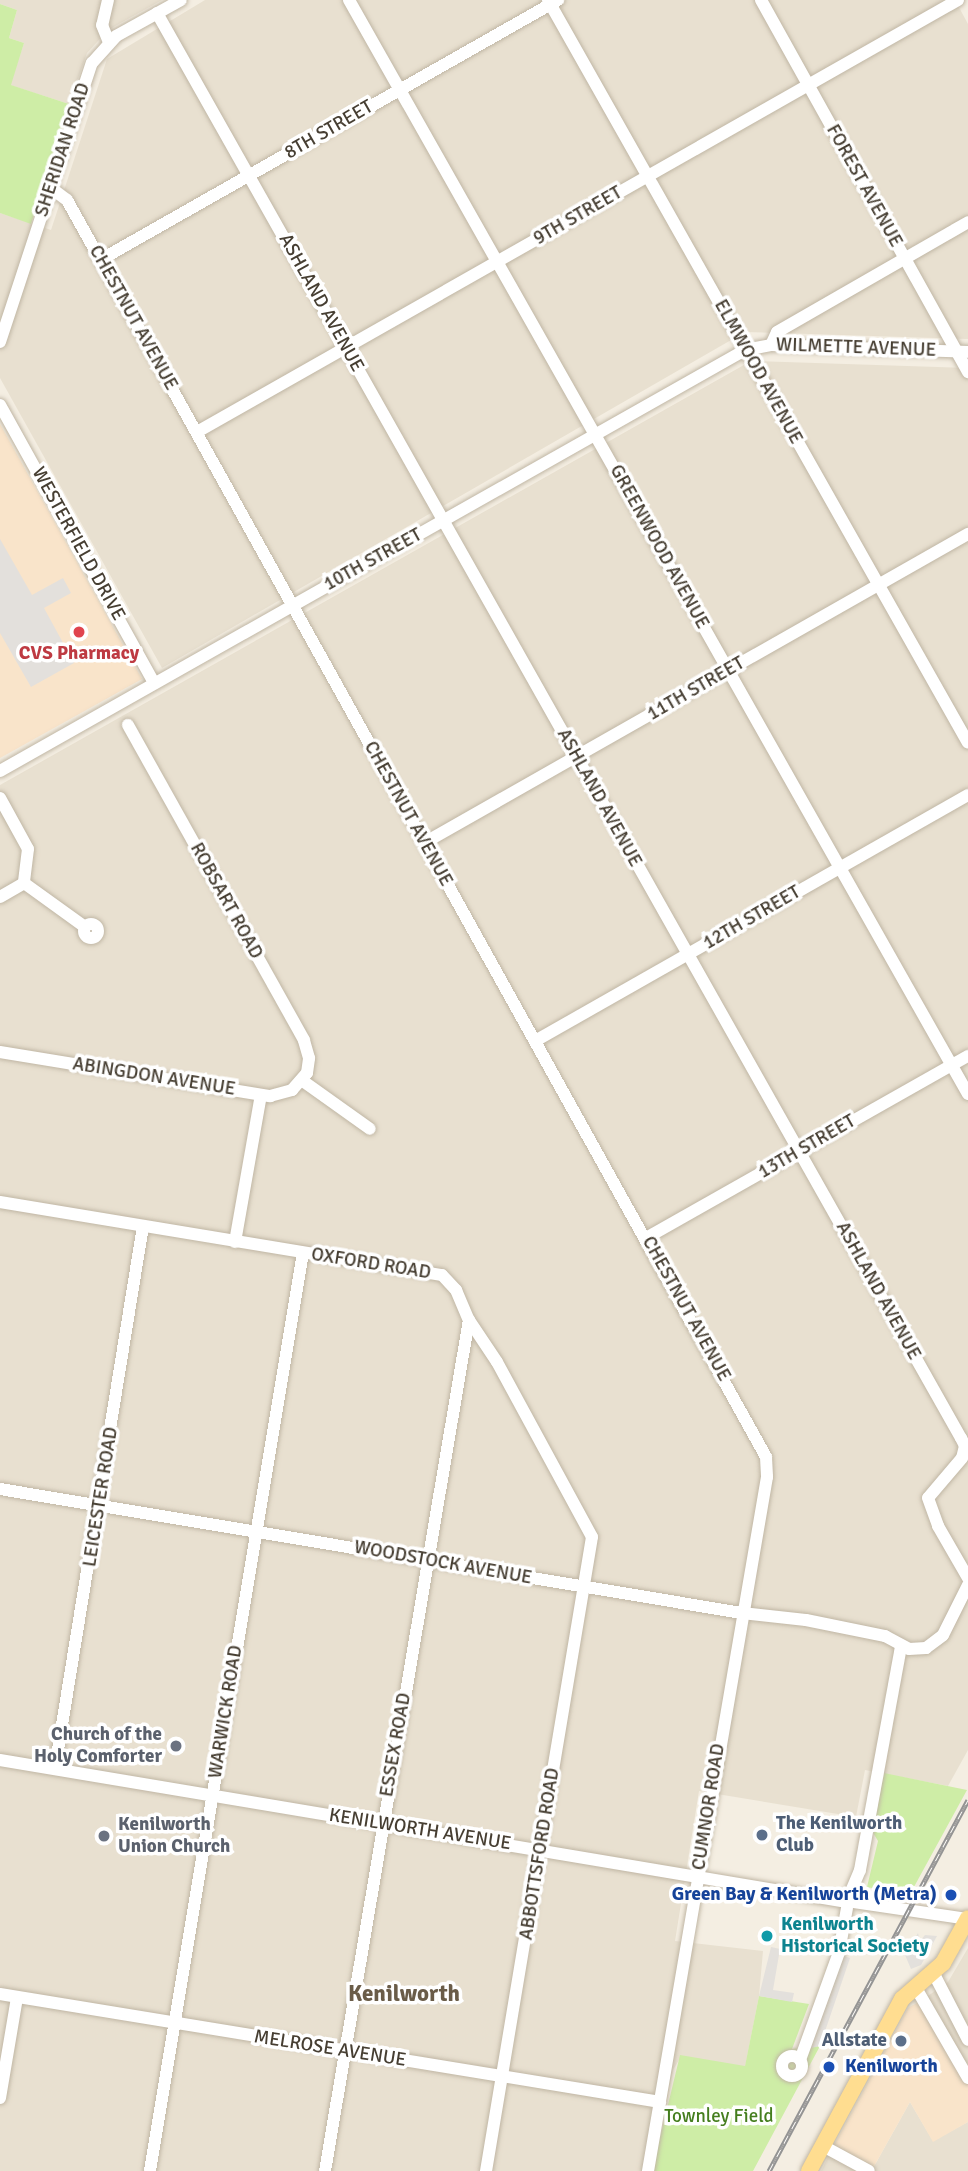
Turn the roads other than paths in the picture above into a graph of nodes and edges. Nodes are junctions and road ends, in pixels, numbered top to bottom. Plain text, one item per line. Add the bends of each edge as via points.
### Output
1 (108, 0) edge
2 (181, 0) edge
3 (349, 0) edge
4 (761, 0) edge
5 (958, 0) edge
6 (552, 1) edge
7 (157, 13) junction
8 (109, 42) junction
9 (808, 85) junction
10 (400, 90) junction
11 (249, 176) junction
12 (648, 177) junction
13 (51, 188) junction
14 (968, 222) edge
15 (905, 258) junction
16 (100, 260) junction
17 (497, 262) junction
18 (0, 342) edge
19 (771, 345) junction
20 (346, 348) junction
21 (745, 350) junction
22 (962, 352) edge
23 (968, 372) edge
24 (0, 405) edge
25 (197, 432) junction
26 (595, 435) junction
27 (443, 520) junction
28 (968, 534) edge
29 (878, 585) junction
30 (291, 606) junction
31 (728, 670) junction
32 (154, 684) junction
33 (128, 725) dead end
34 (968, 743) edge
35 (575, 757) junction
36 (0, 771) edge
37 (968, 795) edge
38 (0, 798) edge
39 (424, 843) junction
40 (840, 868) junction
41 (24, 883) junction
42 (0, 897) edge
43 (85, 927) dead end
44 (687, 955) junction
45 (536, 1041) junction
46 (0, 1052) edge
47 (968, 1056) edge
48 (952, 1065) junction
49 (303, 1081) junction
50 (968, 1094) edge
51 (261, 1095) junction
52 (370, 1129) dead end
53 (799, 1152) junction
54 (0, 1202) edge
55 (143, 1226) junction
56 (646, 1238) junction
57 (235, 1242) junction
58 (303, 1253) junction
59 (469, 1320) junction
60 (762, 1444) joint
61 (0, 1489) edge
62 (100, 1506) junction
63 (256, 1532) junction
64 (592, 1537) joint
65 (427, 1560) junction
66 (968, 1578) edge
67 (968, 1585) edge
68 (584, 1587) junction
69 (741, 1613) junction
70 (901, 1647) junction
71 (0, 1759) edge
72 (55, 1768) junction
73 (212, 1796) junction
74 (382, 1825) junction
75 (541, 1850) junction
76 (698, 1878) junction
77 (848, 1902) junction
78 (968, 1919) edge
79 (934, 1974) junction
80 (916, 1988) junction
81 (0, 1994) edge
82 (17, 1997) junction
83 (175, 2023) junction
84 (968, 2040) edge
85 (345, 2051) junction
86 (800, 2060) dead end
87 (965, 2066) edge
88 (502, 2078) junction
89 (968, 2078) edge
90 (0, 2098) edge
91 (660, 2102) junction
92 (823, 2146) junction
93 (150, 2171) edge
94 (325, 2171) edge
95 (486, 2171) edge
96 (648, 2171) edge
97 (809, 2171) edge
98 (869, 2171) edge

1 - 8 street via 102,21
2 - 7 street, SHERIDAN ROAD
3 - 10 street, GREENWOOD AVENUE
4 - 9 street, FOREST AVENUE
5 - 9 street, 9TH STREET
6 - 10 street, 8TH STREET
6 - 12 street, ELMWOOD AVENUE
7 - 8 street, SHERIDAN ROAD
7 - 11 street, ASHLAND AVENUE
8 - 13 street, SHERIDAN ROAD via 92,63
9 - 12 street, 9TH STREET
9 - 15 street, FOREST AVENUE
10 - 11 street, 8TH STREET
10 - 17 street, GREENWOOD AVENUE
11 - 16 street, 8TH STREET
11 - 20 street, ASHLAND AVENUE
12 - 17 street, 9TH STREET
12 - 21 street, ELMWOOD AVENUE
13 - 16 street, CHESTNUT AVENUE via 67,200
13 - 18 street, SHERIDAN ROAD
14 - 15 street
15 - 19 street via 777,332
15 - 22 street, FOREST AVENUE
16 - 25 street, CHESTNUT AVENUE
17 - 20 street, 9TH STREET
17 - 26 street, GREENWOOD AVENUE
19 - 21 street, WILMETTE AVENUE
19 - 22 street, WILMETTE AVENUE
20 - 25 street, 9TH STREET
20 - 27 street, ASHLAND AVENUE
21 - 26 street, 10TH STREET
21 - 29 street, ELMWOOD AVENUE
22 - 23 street, FOREST AVENUE
24 - 32 street, WESTERFIELD DRIVE
25 - 30 street, CHESTNUT AVENUE
26 - 27 street, 10TH STREET
26 - 31 street, GREENWOOD AVENUE
27 - 30 street, 10TH STREET
27 - 35 street, ASHLAND AVENUE
28 - 29 street, 11TH STREET
29 - 31 street, 11TH STREET
29 - 34 street, ELMWOOD AVENUE
30 - 32 street, 10TH STREET
30 - 39 street, CHESTNUT AVENUE
31 - 35 street, 11TH STREET
31 - 40 street, GREENWOOD AVENUE
32 - 36 street, 10TH STREET
33 - 49 street, ROBSART ROAD via 304,1040 309,1058
35 - 39 street, 11TH STREET
35 - 44 street, ASHLAND AVENUE
37 - 40 street, 12TH STREET
38 - 41 street via 28,849
39 - 45 street, CHESTNUT AVENUE
40 - 44 street, 12TH STREET
40 - 48 street, GREENWOOD AVENUE
41 - 42 street
41 - 43 street
44 - 45 street, 12TH STREET
44 - 53 street, ASHLAND AVENUE
45 - 56 street, CHESTNUT AVENUE
46 - 51 street, ABINGDON AVENUE
47 - 48 street, 13TH STREET
48 - 50 street, GREENWOOD AVENUE
48 - 53 street, 13TH STREET
49 - 51 street, ABINGDON AVENUE via 285,1093
49 - 52 street
51 - 57 street
53 - 56 street, 13TH STREET
53 - 66 street, ASHLAND AVENUE via 965,1446 962,1458 928,1498 938,1526
54 - 55 street, OXFORD ROAD
55 - 57 street, OXFORD ROAD
55 - 62 street, LEICESTER ROAD
56 - 60 street, CHESTNUT AVENUE
57 - 58 street, OXFORD ROAD
58 - 59 street, OXFORD ROAD via 437,1273 456,1290
58 - 63 street, WARWICK ROAD
59 - 64 street, OXFORD ROAD via 497,1362
59 - 65 street, ESSEX ROAD
60 - 69 street, CUMNOR ROAD via 767,1477
61 - 62 street, WOODSTOCK AVENUE
62 - 63 street, WOODSTOCK AVENUE
62 - 72 street, LEICESTER ROAD
63 - 65 street, WOODSTOCK AVENUE
63 - 73 street, WARWICK ROAD
64 - 68 street, ABBOTTSFORD ROAD
65 - 68 street, WOODSTOCK AVENUE
65 - 74 street, ESSEX ROAD
67 - 70 street via 938,1641 918,1649
68 - 69 street, WOODSTOCK AVENUE
68 - 75 street, ABBOTTSFORD ROAD
69 - 70 street, WOODSTOCK AVENUE via 885,1636
69 - 76 street, CUMNOR ROAD
70 - 77 street via 860,1870
71 - 72 street, KENILWORTH AVENUE
72 - 73 street, KENILWORTH AVENUE
73 - 74 street, KENILWORTH AVENUE
73 - 83 street, WARWICK ROAD
74 - 75 street, KENILWORTH AVENUE
74 - 85 street, ESSEX ROAD
75 - 76 street, KENILWORTH AVENUE
75 - 88 street, ABBOTTSFORD ROAD
76 - 77 street, KENILWORTH AVENUE
76 - 91 street, CUMNOR ROAD
77 - 78 street, KENILWORTH AVENUE
77 - 86 street via 839,1952
78 - 79 main road
79 - 80 main road
79 - 84 street
80 - 87 street
80 - 92 main road via 902,1999
81 - 82 street, MELROSE AVENUE
82 - 83 street, MELROSE AVENUE
82 - 90 street
83 - 85 street, MELROSE AVENUE
83 - 93 street, WARWICK ROAD
85 - 88 street, MELROSE AVENUE
85 - 94 street, ESSEX ROAD
87 - 89 street
88 - 91 street, MELROSE AVENUE
88 - 95 street, ABBOTTSFORD ROAD
91 - 96 street, CUMNOR ROAD
92 - 97 main road
92 - 98 street

